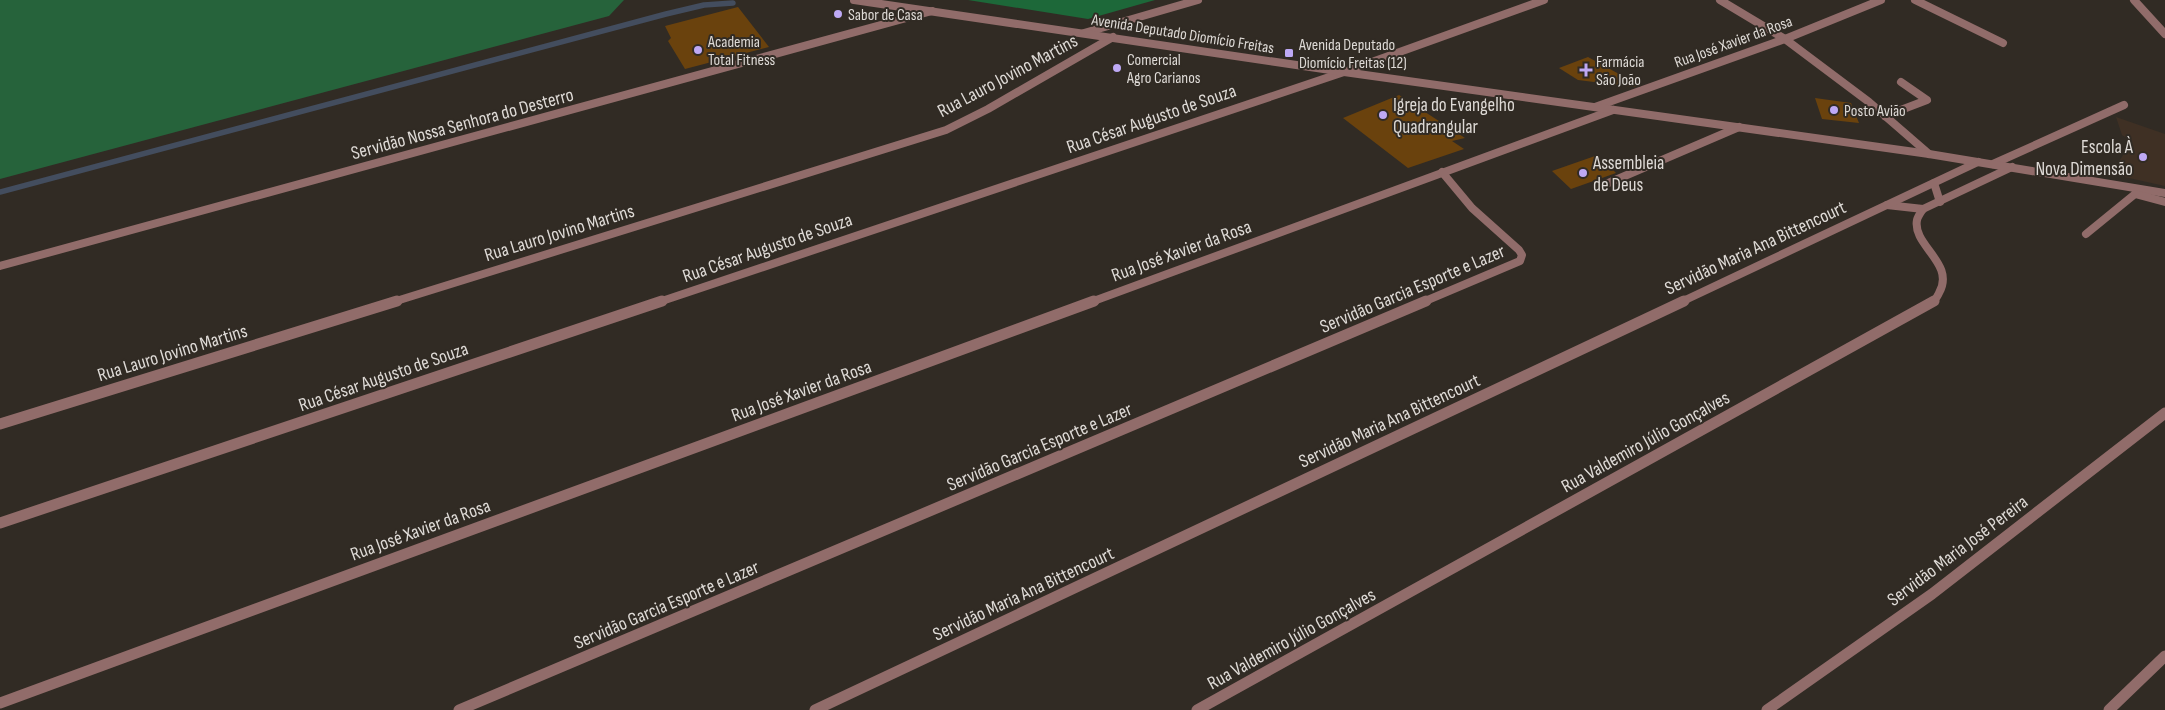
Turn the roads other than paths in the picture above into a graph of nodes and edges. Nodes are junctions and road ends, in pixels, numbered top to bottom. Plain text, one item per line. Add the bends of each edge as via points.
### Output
1 (854, 0) edge
2 (1198, 0) edge
3 (1544, 0) edge
4 (1720, 0) edge
5 (1881, 0) edge
6 (1916, 0) edge
7 (2134, 0) edge
8 (932, 11) junction
9 (1084, 33) junction
10 (2165, 34) edge
11 (1113, 37) junction
12 (1785, 39) junction
13 (2003, 43) dead end
14 (1344, 72) junction
15 (1901, 82) dead end
16 (2124, 105) dead end
17 (1595, 107) junction
18 (1613, 110) junction
19 (1886, 116) junction
20 (1739, 127) junction
21 (1929, 154) junction
22 (1978, 162) junction
23 (1993, 164) junction
24 (2012, 167) junction
25 (1442, 172) junction
26 (2071, 178) junction
27 (1934, 183) junction
28 (1606, 184) dead end
29 (2165, 193) edge
30 (2135, 194) junction
31 (1940, 202) junction
32 (2165, 202) edge
33 (1887, 205) junction
34 (1923, 210) junction
35 (2086, 234) dead end
36 (0, 266) edge
37 (2165, 413) edge
38 (0, 424) edge
39 (0, 523) edge
40 (2165, 656) edge
41 (0, 703) edge
42 (459, 710) edge
43 (815, 710) edge
44 (1197, 710) edge
45 (1767, 710) edge
46 (2109, 710) edge

1 - 8 street, Avenida Deputado Diomício Freitas
2 - 9 street
3 - 14 street, Rua César Augusto de Souza
4 - 12 street
5 - 12 street, Rua José Xavier da Rosa
6 - 13 street
7 - 10 street
8 - 9 street, Avenida Deputado Diomício Freitas
8 - 36 street, Servidão Nossa Senhora do Desterro
9 - 11 street, Avenida Deputado Diomício Freitas
11 - 14 street, Avenida Deputado Diomício Freitas
11 - 38 street, Rua Lauro Jovino Martins via 946,130
12 - 17 street, Rua José Xavier da Rosa
12 - 19 street
14 - 17 street, Avenida Deputado Diomício Freitas
14 - 39 street, Rua César Augusto de Souza
15 - 19 street via 1927,100
16 - 23 street
17 - 18 street, Avenida Deputado Diomício Freitas
18 - 20 street, Avenida Deputado Diomício Freitas
18 - 25 street, Rua José Xavier da Rosa
19 - 21 street
20 - 21 street, Avenida Deputado Diomício Freitas
20 - 28 street
21 - 22 street, Avenida Deputado Diomício Freitas
22 - 23 street, Avenida Deputado Diomício Freitas
22 - 27 street, Servidão Maria Ana Bittencourt
23 - 24 street, Avenida Deputado Diomício Freitas
24 - 26 street, Avenida Deputado Diomício Freitas
24 - 31 street
25 - 41 street, Rua José Xavier da Rosa
25 - 42 street, Servidão Garcia Esporte e Lazer via 1472,208 1519,250 1522,255 1520,261
26 - 29 street, Avenida Deputado Diomício Freitas
26 - 30 street, Avenida Deputado Diomício Freitas
27 - 31 street
27 - 33 street, Servidão Maria Ana Bittencourt
30 - 32 street, Avenida Deputado Diomício Freitas
30 - 35 street
31 - 34 street
33 - 34 street
33 - 43 street, Servidão Maria Ana Bittencourt
34 - 44 street, Rua Valdemiro Júlio Gonçalves via 1918,216 1917,230 1940,266 1943,280 1942,292 1935,300
37 - 45 street, Servidão Maria José Pereira via 1968,566
40 - 46 street

